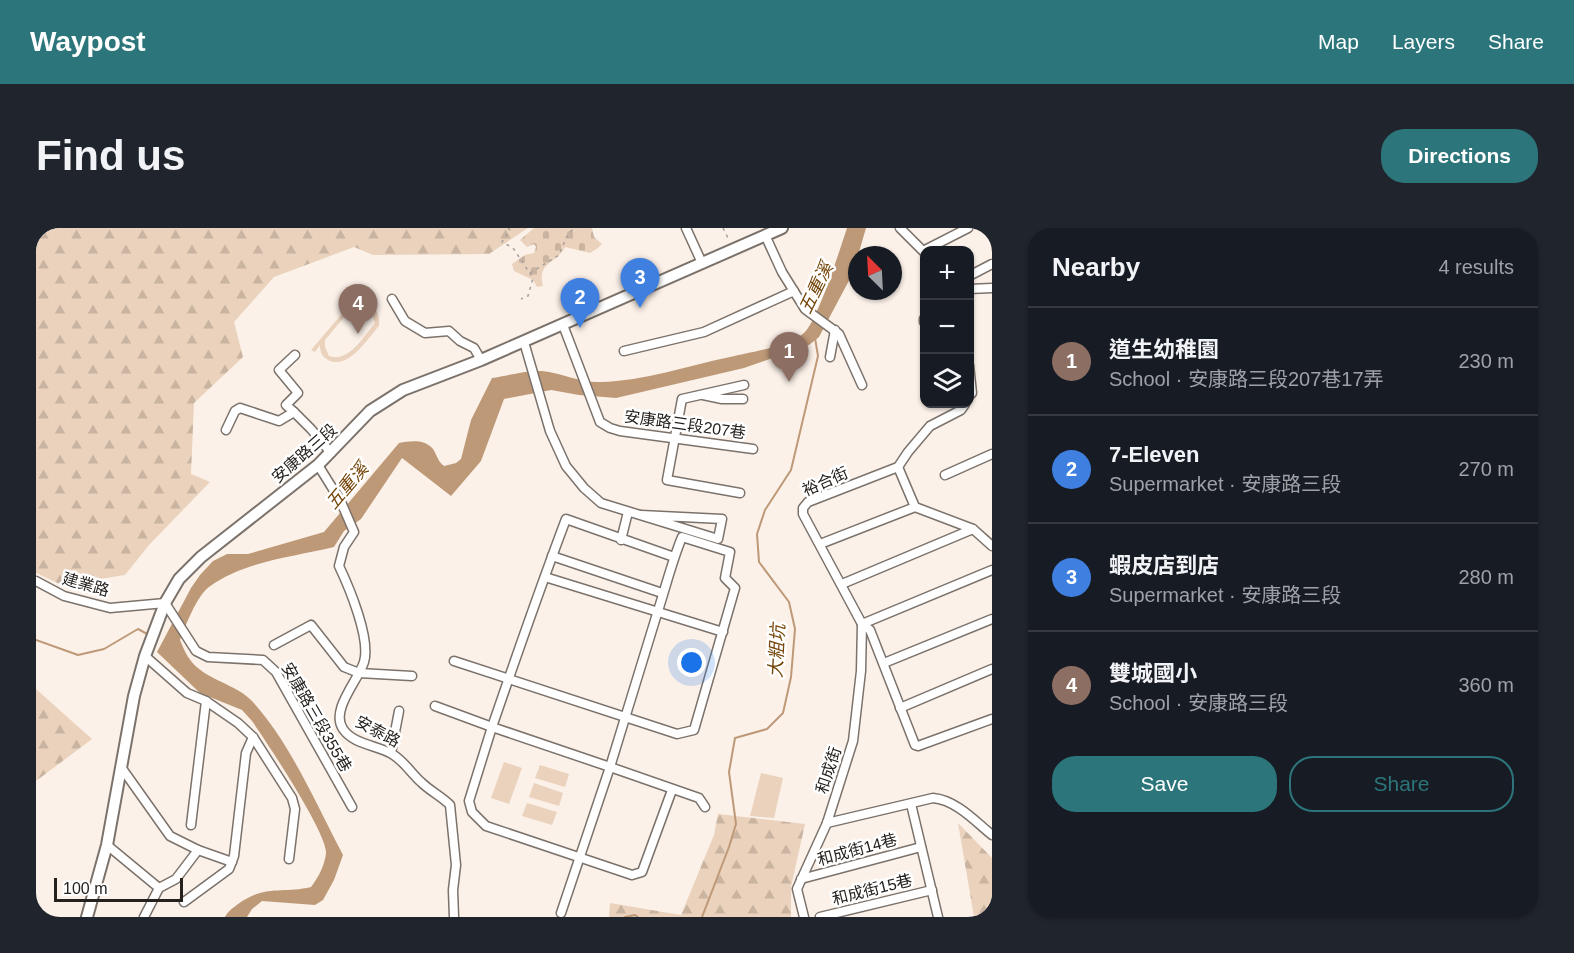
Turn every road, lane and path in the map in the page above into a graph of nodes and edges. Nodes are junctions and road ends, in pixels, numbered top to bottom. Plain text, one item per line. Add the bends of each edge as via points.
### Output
1 (508, 228) edge
2 (574, 228) edge
3 (686, 228) edge
4 (723, 228) edge
5 (782, 228) edge
6 (900, 228) edge
7 (968, 228) edge
8 (765, 235) junction
9 (734, 249) junction
10 (702, 263) junction
11 (992, 264) edge
12 (529, 273) junction
13 (974, 273) edge
14 (992, 288) edge
15 (974, 289) edge
16 (794, 291) junction
17 (392, 299) dead end
18 (521, 299) dead end
19 (563, 325) junction
20 (835, 330) junction
21 (524, 342) junction
22 (624, 351) dead end
23 (295, 355) dead end
24 (830, 357) dead end
25 (481, 360) junction
26 (744, 385) dead end
27 (862, 385) dead end
28 (699, 394) junction
29 (743, 399) dead end
30 (962, 408) edge
31 (294, 412) junction
32 (226, 430) dead end
33 (674, 438) junction
34 (753, 450) dead end
35 (331, 453) junction
36 (992, 454) edge
37 (318, 465) junction
38 (898, 467) junction
39 (945, 475) dead end
40 (740, 494) dead end
41 (915, 507) junction
42 (628, 512) junction
43 (641, 516) junction
44 (973, 529) junction
45 (621, 540) junction
46 (820, 544) junction
47 (992, 546) edge
48 (552, 556) junction
49 (674, 557) junction
50 (992, 570) edge
51 (545, 578) junction
52 (36, 581) edge
53 (842, 584) junction
54 (662, 593) junction
55 (165, 603) junction
56 (658, 612) junction
57 (992, 619) edge
58 (862, 624) junction
59 (723, 632) junction
60 (274, 645) dead end
61 (145, 656) junction
62 (454, 661) dead end
63 (884, 663) junction
64 (992, 669) edge
65 (359, 673) junction
66 (412, 675) dead end
67 (509, 678) junction
68 (206, 701) junction
69 (435, 706) dead end
70 (900, 708) junction
71 (399, 711) dead end
72 (625, 716) junction
73 (992, 718) edge
74 (492, 727) junction
75 (254, 737) junction
76 (391, 753) junction
77 (121, 767) junction
78 (610, 767) junction
79 (672, 790) junction
80 (911, 804) junction
81 (352, 807) dead end
82 (705, 807) dead end
83 (826, 823) junction
84 (191, 825) dead end
85 (992, 835) edge
86 (107, 845) junction
87 (921, 848) junction
88 (198, 850) junction
89 (579, 855) junction
90 (289, 859) dead end
91 (232, 862) junction
92 (801, 879) junction
93 (159, 888) junction
94 (932, 890) junction
95 (184, 903) dead end
96 (561, 913) dead end
97 (87, 917) edge
98 (144, 917) edge
99 (454, 917) edge
100 (804, 917) edge
101 (820, 917) edge
102 (938, 917) edge

1 - 12 path via 502,243 513,248
2 - 12 path via 559,255
3 - 10 street
4 - 9 path
5 - 8 main road, 安康路三段
6 - 7 street via 923,251
8 - 9 main road, 安康路三段
8 - 16 street
9 - 10 main road, 安康路三段
10 - 19 main road, 安康路三段
11 - 13 street
12 - 18 path via 534,278 528,296
14 - 15 street
16 - 20 street via 809,312
16 - 22 street via 704,332
17 - 25 street via 405,321 425,333 449,331 474,348
19 - 21 main road, 安康路三段
19 - 33 street, 安康路三段207巷 via 600,422 610,428
20 - 24 street
20 - 27 street
21 - 25 main road, 安康路三段
21 - 42 street via 550,431 566,466 602,503
23 - 31 street via 279,370 298,393 286,405
25 - 35 main road, 安康路三段 via 403,390 370,411
26 - 28 street
28 - 29 street
28 - 33 street via 682,399
30 - 38 street via 930,426
31 - 32 street via 279,421 240,408
31 - 35 street
33 - 34 street, 安康路三段207巷
33 - 40 street via 667,480
35 - 37 main road, 安康路三段
36 - 39 street
37 - 55 main road, 安康路三段 via 201,557 178,579
37 - 65 street, 安泰路 via 354,532 344,547 339,566 363,636 366,653
38 - 41 street
38 - 46 street, 裕合街 via 808,502 803,514
41 - 44 street
41 - 46 street
42 - 43 street
42 - 45 street
43 - 43 street via 718,539 722,519 687,517
44 - 47 street
44 - 53 street
45 - 48 street via 566,519
45 - 49 street
46 - 53 street, 裕合街
48 - 51 street
48 - 54 street
49 - 54 street
49 - 59 street via 682,537 730,552 725,578 735,588
50 - 58 street
51 - 56 street
51 - 67 street
52 - 55 street, 建業路 via 64,596 110,608
53 - 58 street, 裕合街
54 - 56 street
55 - 61 main road, 安康路三段
55 - 81 street, 安康路三段355巷 via 196,651 208,657 263,660 269,664
56 - 59 street
56 - 72 street
57 - 63 street
58 - 63 street, 裕合街 via 870,630
58 - 83 street, 和成街 via 853,741
59 - 72 street via 694,730 677,734
60 - 65 street via 311,625 344,667
61 - 68 street via 187,693
61 - 77 main road, 安康路三段
62 - 67 street
63 - 70 street, 裕合街
64 - 70 street
65 - 66 street
65 - 76 street, 安泰路 via 339,711 343,729 356,740
67 - 72 street
67 - 74 street
68 - 75 street
68 - 84 street
69 - 74 street
70 - 73 street, 裕合街 via 918,746
71 - 76 street
72 - 78 street
74 - 78 street
74 - 89 street via 469,801 472,812 486,826
75 - 90 street via 292,798 295,809
75 - 91 street via 246,753
76 - 99 street, 安泰路 via 452,809
77 - 86 main road, 安康路三段
77 - 88 street via 170,836
78 - 79 street
78 - 89 street
79 - 82 street via 699,798
79 - 89 street via 642,872 632,875
80 - 83 street
80 - 85 street via 933,798 950,802
80 - 87 street
83 - 92 street, 和成街
86 - 93 street
86 - 97 main road, 安康路三段
87 - 92 street, 和成街14巷
87 - 94 street
88 - 91 street
88 - 93 street via 176,879
89 - 96 street
91 - 95 street via 229,869
92 - 100 street, 和成街 via 797,889
93 - 98 street
94 - 101 street, 和成街15巷
94 - 102 street

